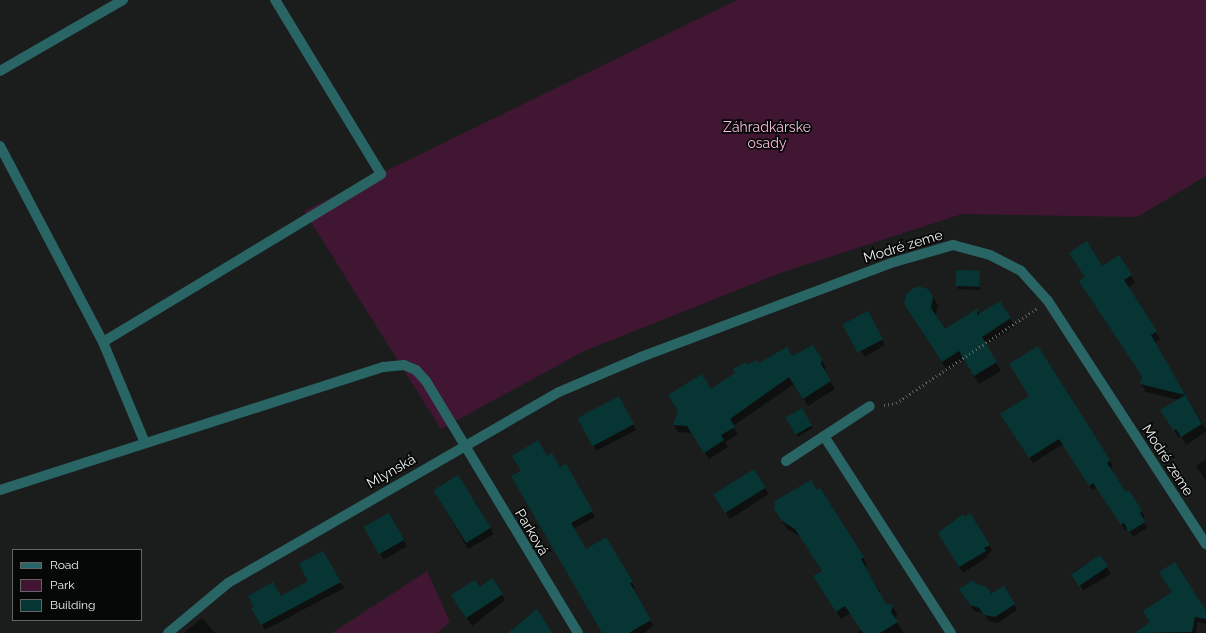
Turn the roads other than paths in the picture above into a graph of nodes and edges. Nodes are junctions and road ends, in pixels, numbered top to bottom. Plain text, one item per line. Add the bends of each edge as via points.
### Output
1 (122, 0) edge
2 (275, 0) edge
3 (0, 71) edge
4 (0, 146) edge
5 (103, 342) junction
6 (641, 357) joint
7 (870, 406) road end
8 (824, 436) junction
9 (145, 443) junction
10 (463, 445) junction
11 (786, 460) dead end
12 (0, 490) edge
13 (1206, 544) edge
14 (168, 633) edge
15 (578, 633) edge
16 (951, 633) edge

1 - 3 street
2 - 5 street via 381,174
4 - 5 street
5 - 9 street
6 - 10 street, Mlynská via 559,392
6 - 13 street, Modré zeme via 891,263 953,245 990,255 1021,271 1048,301
7 - 8 street
8 - 11 street
8 - 16 street
9 - 10 street, Parková via 384,367 404,365 416,370 426,381
9 - 12 street, Parková
10 - 14 street, Mlynská via 228,582
10 - 15 street, Parková

